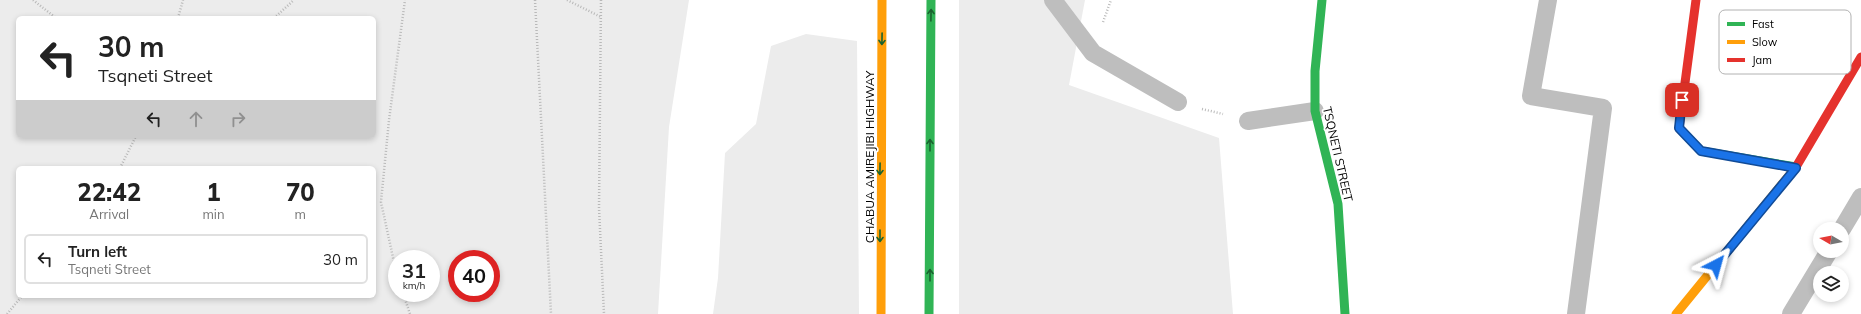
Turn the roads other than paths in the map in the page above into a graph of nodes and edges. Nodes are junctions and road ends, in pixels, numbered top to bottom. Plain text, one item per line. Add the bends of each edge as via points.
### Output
1 (882, 0) edge
2 (931, 0) edge
3 (1053, 0) edge
4 (1322, 0) edge
5 (1548, 0) edge
6 (1696, 0) edge
7 (1861, 57) edge
8 (1178, 102) road end
9 (1315, 111) junction
10 (1248, 121) road end
11 (1796, 168) junction
12 (1861, 197) edge
13 (1846, 222) edge
14 (1825, 258) edge
15 (881, 314) edge
16 (930, 314) edge
17 (1345, 314) edge
18 (1576, 314) edge
19 (1676, 314) edge
20 (1791, 314) edge

1 -> 15 street, CHABUA AMIREJIBI HIGHWAY
16 -> 2 street
3 - 8 lane via 1093,53
4 - 9 street, TSQNETI STREET via 1315,71
5 - 18 lane via 1531,96 1603,108
6 - 11 street via 1679,128 1701,151
7 - 11 street
9 - 10 lane
9 - 17 street, TSQNETI STREET via 1338,204
11 - 19 street
12 - 13 lane
14 - 20 lane

